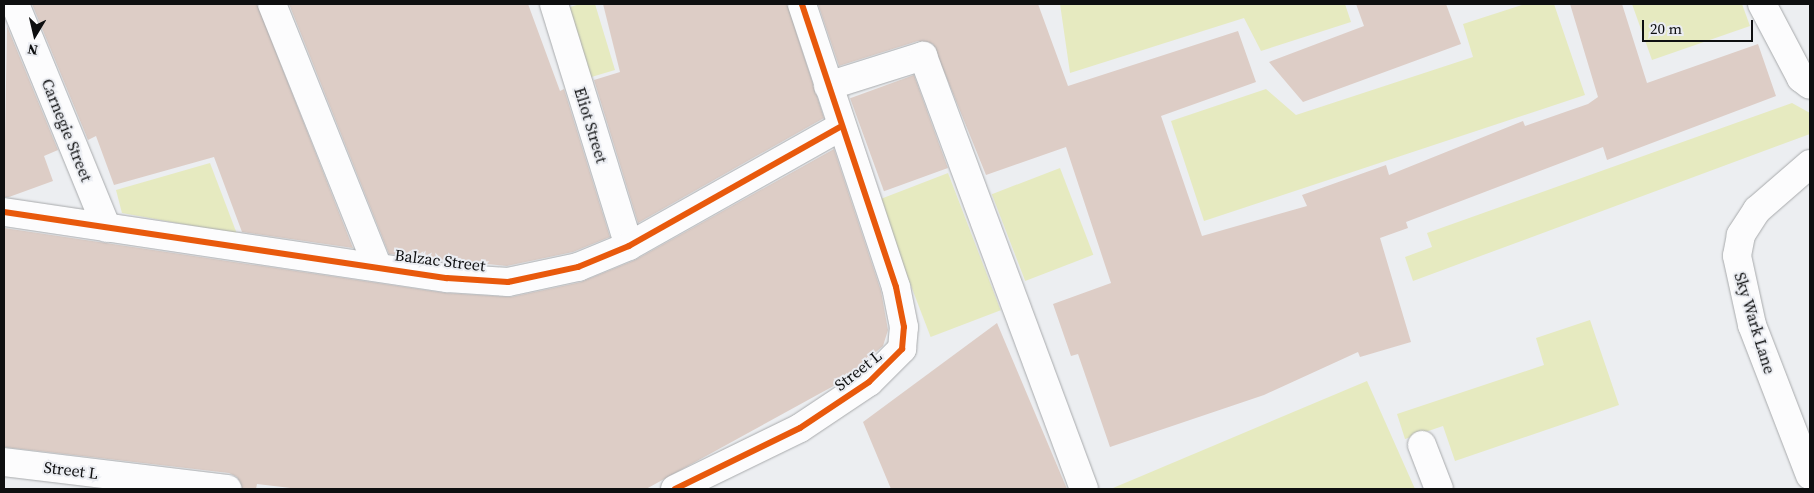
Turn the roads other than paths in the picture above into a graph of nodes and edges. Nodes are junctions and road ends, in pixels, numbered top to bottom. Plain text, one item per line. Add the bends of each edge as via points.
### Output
1 (15, 4) edge
2 (272, 4) edge
3 (554, 4) edge
4 (802, 4) edge
5 (1762, 4) edge
6 (1810, 85) edge
7 (828, 86) junction
8 (840, 127) junction
9 (1810, 164) edge
10 (4, 212) edge
11 (107, 228) junction
12 (629, 246) junction
13 (377, 265) junction
14 (1422, 445) dead end
15 (4, 462) edge
16 (1810, 475) edge
17 (680, 488) edge
18 (222, 489) edge
19 (227, 489) edge
20 (1084, 489) edge
21 (1439, 489) edge

1 - 11 street, Carnegie Street
2 - 13 street
3 - 12 street, Eliot Street
4 - 7 street, Street L
5 - 6 street via 1801,78
7 - 8 street, Street L
7 - 20 street via 923,56
8 - 12 street, Balzac Street
8 - 17 street, Street L via 896,288 904,328 902,349 869,382 800,428
9 - 16 street, Sky Wark Lane via 1757,210 1741,235 1737,256 1752,325
10 - 11 street, Balzac Street
11 - 13 street, Balzac Street
12 - 13 street, Balzac Street via 578,267 508,282 447,278
14 - 21 street
15 - 18 street, Street L
18 - 19 street, Street L

